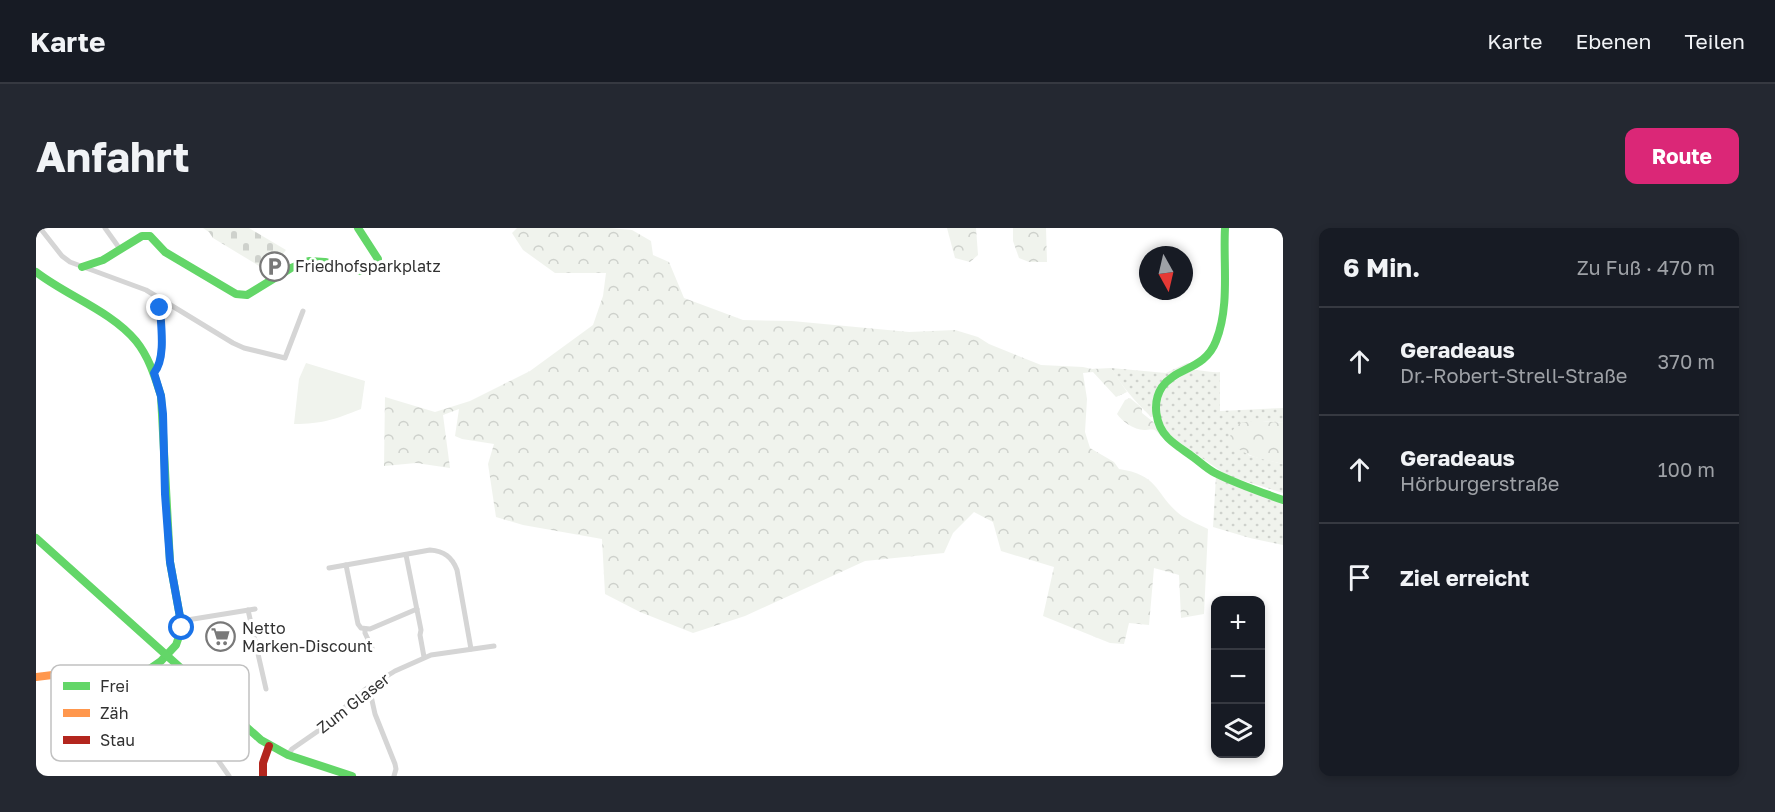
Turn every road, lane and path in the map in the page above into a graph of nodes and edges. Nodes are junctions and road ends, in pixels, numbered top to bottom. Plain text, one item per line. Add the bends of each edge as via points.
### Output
1 (40, 228) edge
2 (105, 228) edge
3 (358, 228) edge
4 (1225, 228) edge
5 (120, 249) junction
6 (103, 260) junction
7 (82, 267) junction
8 (36, 272) edge
9 (101, 274) junction
10 (163, 300) junction
11 (303, 310) dead end
12 (154, 373) junction
13 (1283, 500) edge
14 (36, 538) edge
15 (406, 555) junction
16 (346, 565) junction
17 (329, 568) dead end
18 (255, 609) dead end
19 (417, 609) junction
20 (248, 610) junction
21 (181, 621) junction
22 (366, 629) junction
23 (494, 646) dead end
24 (372, 648) dead end
25 (471, 649) junction
26 (166, 656) junction
27 (424, 657) junction
28 (155, 665) edge
29 (176, 665) edge
30 (51, 675) edge
31 (36, 677) edge
32 (266, 689) dead end
33 (366, 689) junction
34 (249, 731) edge
35 (269, 746) junction
36 (288, 755) junction
37 (218, 761) edge
38 (229, 776) edge
39 (263, 776) edge
40 (352, 776) edge
41 (394, 776) edge

1 - 7 street via 66,260
2 - 5 street
3 - 5 street via 378,259 376,268 366,272 317,261 302,263 246,295 236,294 165,252 150,236 142,236
4 - 13 street via 1223,316 1218,338 1204,359 1162,386 1156,405 1157,420 1167,437 1213,472
5 - 6 street
6 - 7 street
6 - 9 street
7 - 9 street
8 - 12 street via 126,331 145,354
9 - 10 street
10 - 11 street via 238,346 285,358
10 - 12 street via 161,358
12 - 21 street via 163,414 170,562
14 - 26 street
15 - 16 street
15 - 19 street
15 - 25 street via 435,550 451,558 457,570
16 - 17 street
16 - 22 street via 358,624
18 - 20 street
19 - 22 street
19 - 27 street
20 - 21 street
20 - 32 street
21 - 26 street via 179,638
22 - 24 street
23 - 25 street, Zum Glaser
25 - 27 street, Zum Glaser
26 - 28 street
26 - 29 street
27 - 33 street, Zum Glaser
30 - 31 street
33 - 36 street, Zum Glaser
33 - 41 street via 395,764
34 - 35 street
35 - 36 street
35 - 39 street
36 - 40 street
37 - 38 street

